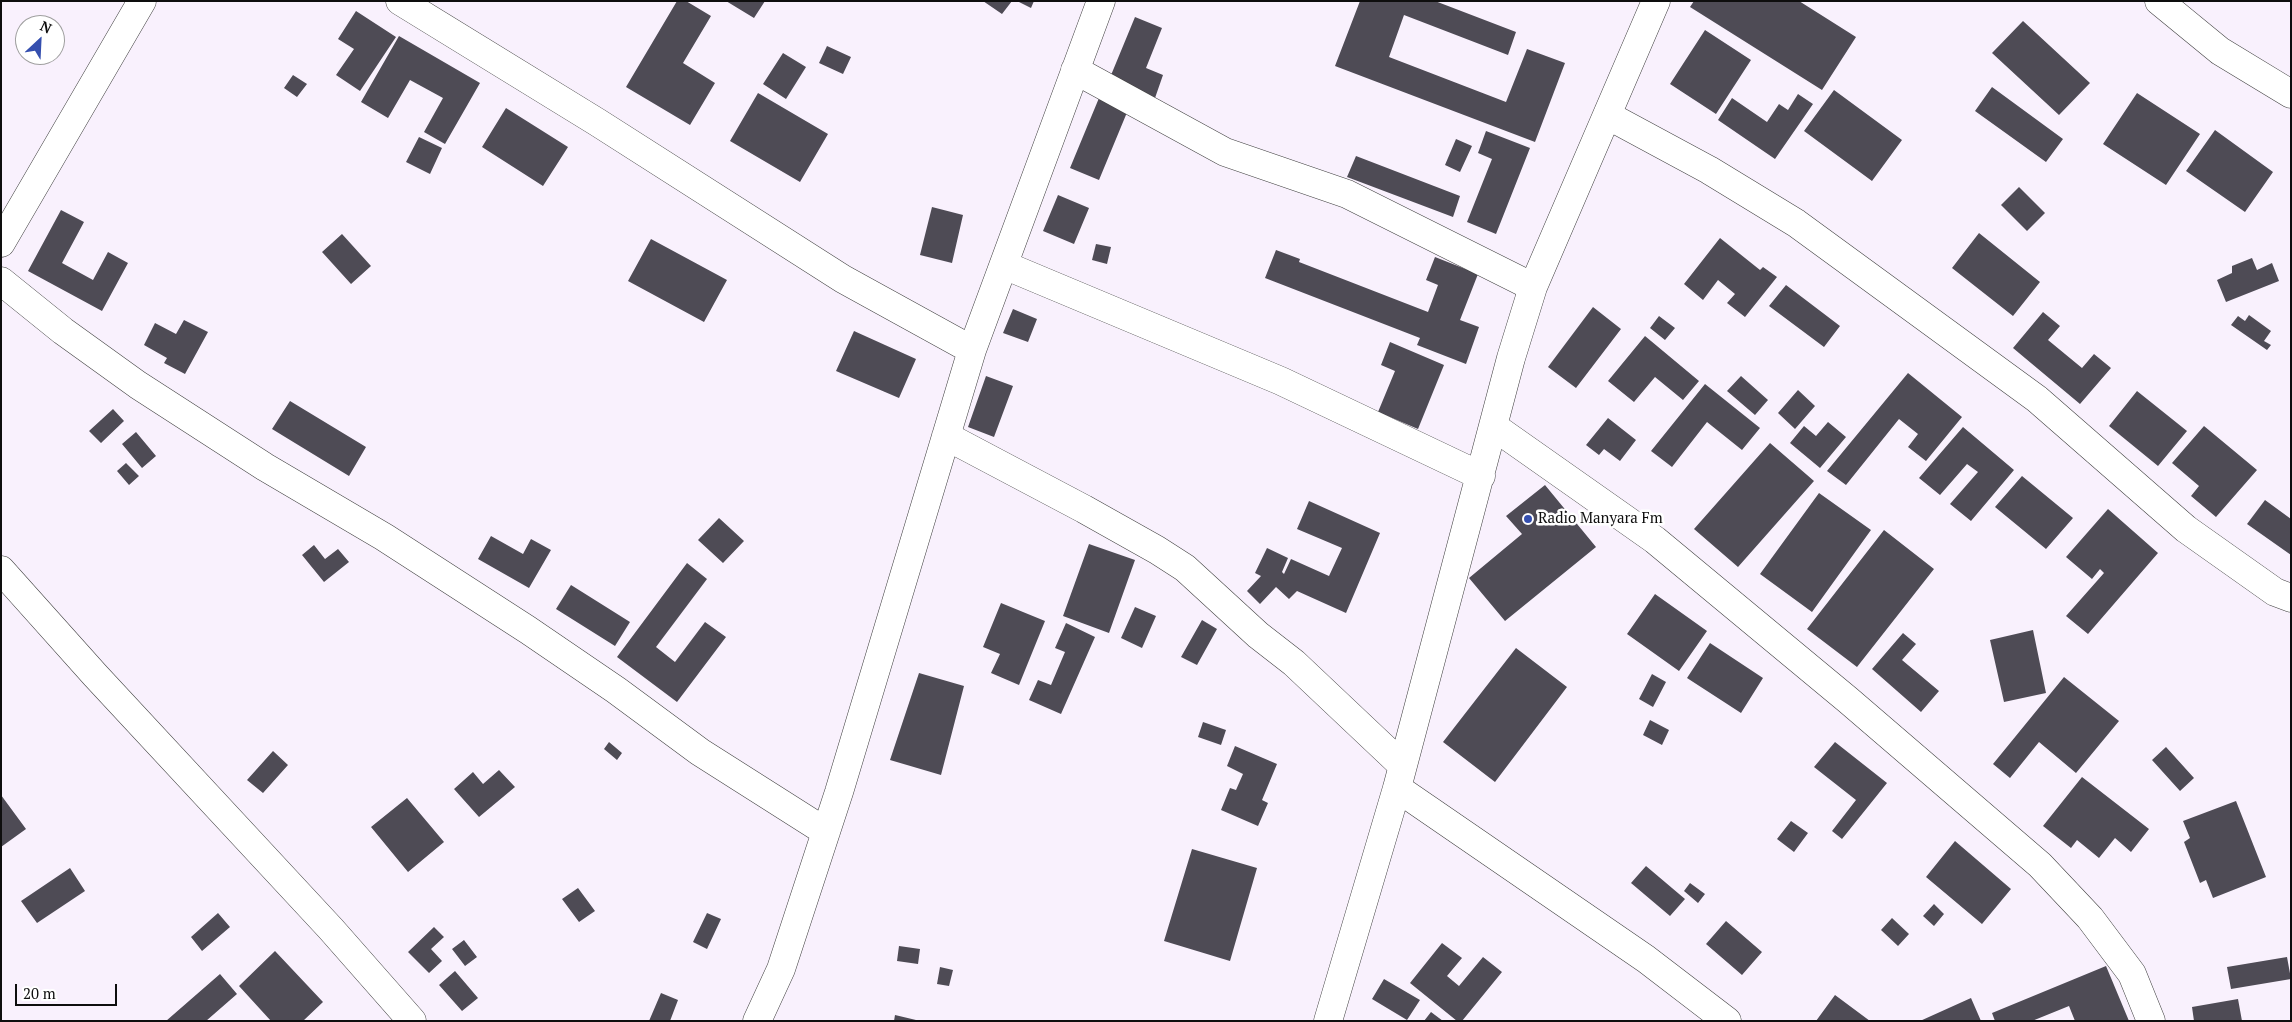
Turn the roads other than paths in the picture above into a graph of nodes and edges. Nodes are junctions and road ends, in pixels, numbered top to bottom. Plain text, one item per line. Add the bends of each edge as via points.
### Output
1 (142, 1) edge
2 (400, 1) edge
3 (1101, 1) edge
4 (1656, 1) edge
5 (2159, 1) edge
6 (1076, 70) junction
7 (2291, 94) edge
8 (1607, 115) junction
9 (1, 243) edge
10 (1004, 265) junction
11 (1, 281) edge
12 (1532, 287) junction
13 (972, 350) junction
14 (1493, 426) junction
15 (946, 436) junction
16 (1481, 476) junction
17 (1, 570) edge
18 (2291, 598) edge
19 (1400, 777) junction
20 (826, 832) junction
21 (412, 1021) edge
22 (757, 1021) edge
23 (1328, 1021) edge
24 (1727, 1021) edge
25 (2151, 1021) edge

1 - 9 street
2 - 13 street via 843,279
3 - 6 street
4 - 8 street
5 - 7 street via 2220,51
6 - 10 street
6 - 12 street via 1225,152 1347,194
8 - 12 street
8 - 18 street via 1709,170 1796,223 2037,399 2186,529 2276,592
10 - 13 street
10 - 16 street via 1281,381
11 - 20 street via 138,385 528,630 700,752
12 - 14 street
13 - 15 street
14 - 16 street
14 - 25 street via 1655,540 2040,865 2090,918 2132,974
15 - 19 street via 1084,509 1185,568 1258,635 1294,663
15 - 20 street
16 - 19 street
17 - 21 street
19 - 23 street
19 - 24 street
20 - 22 street via 781,969

